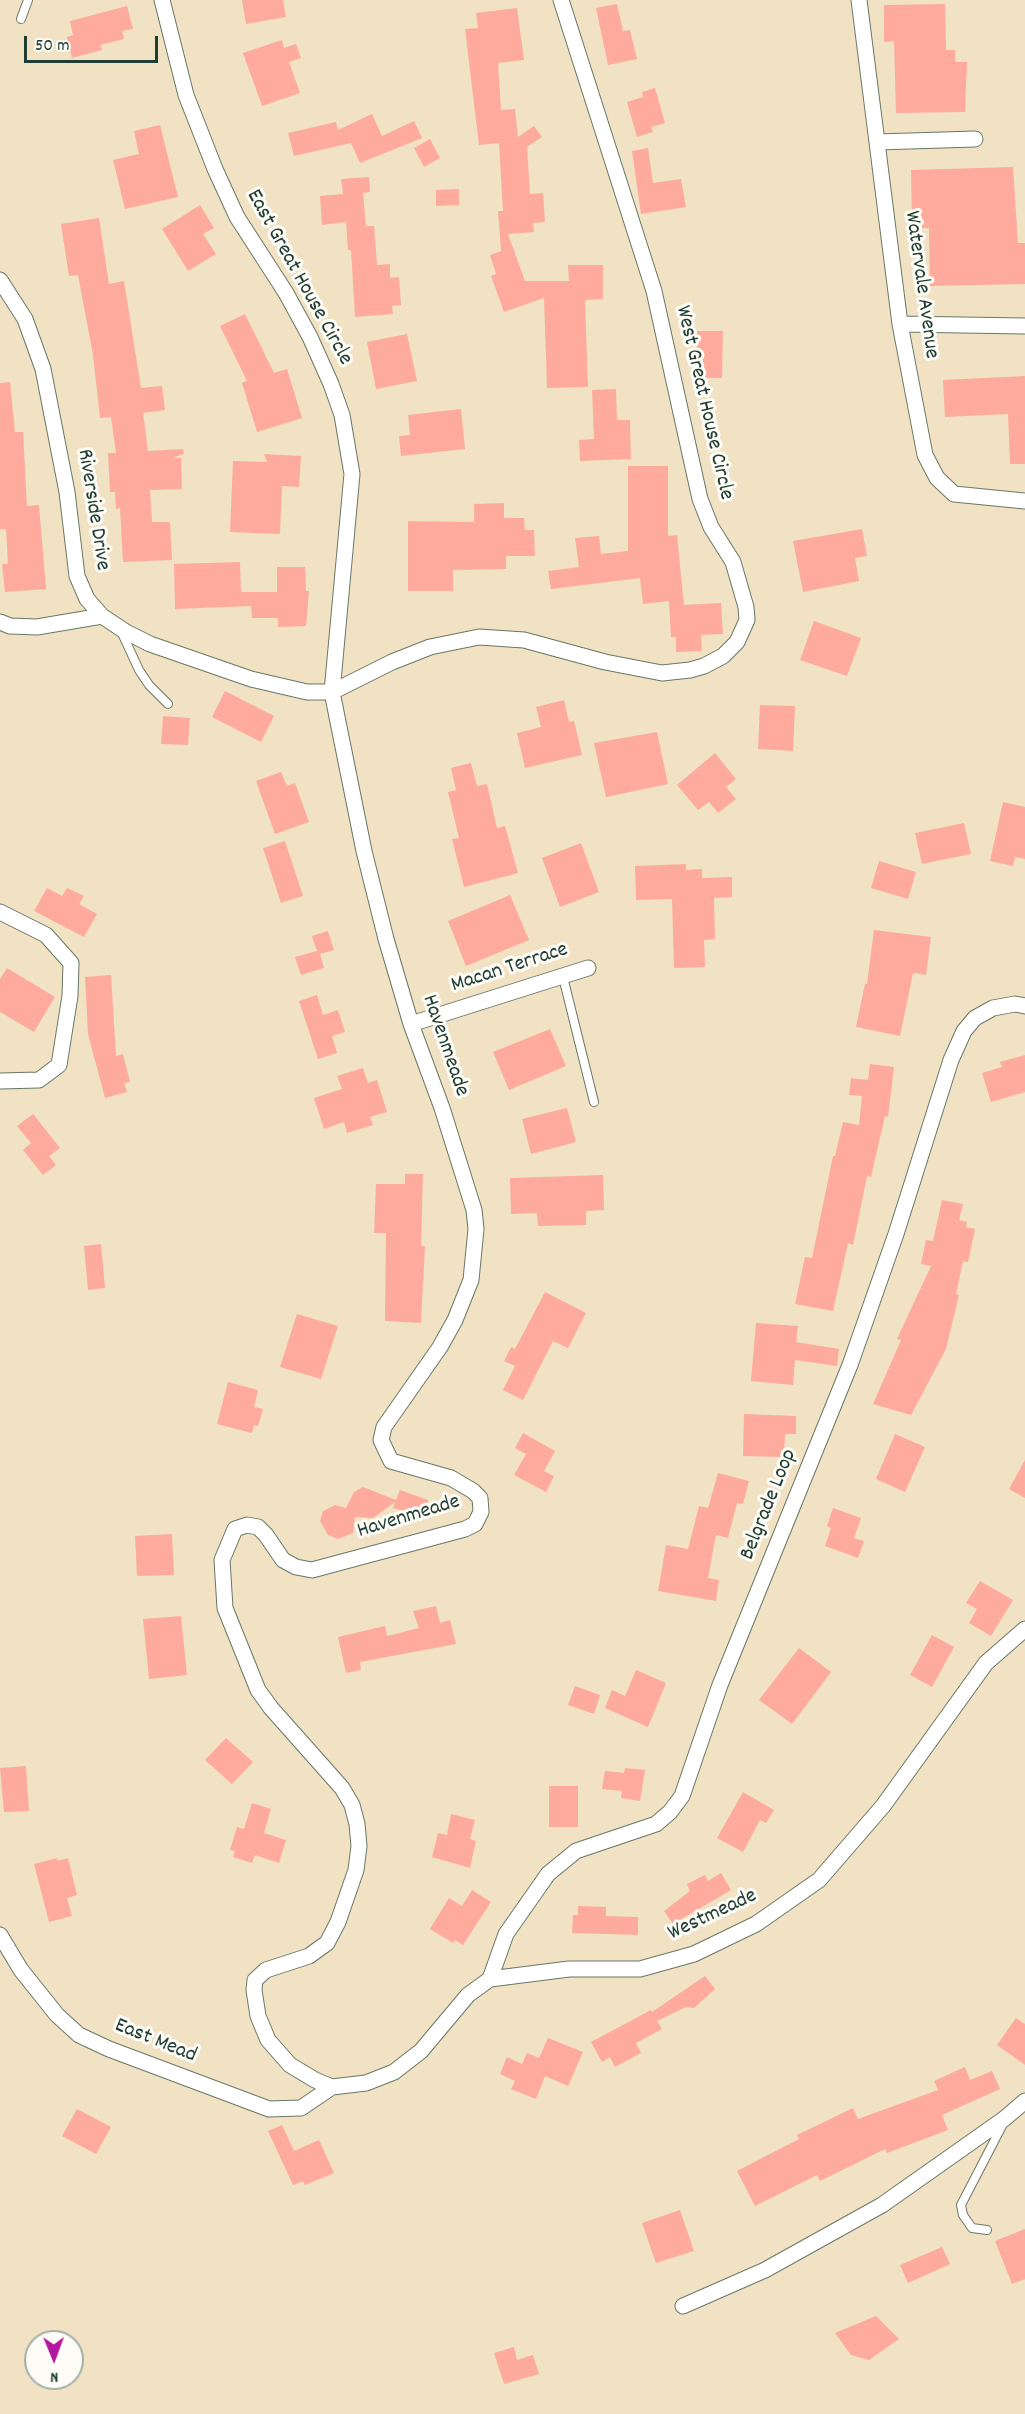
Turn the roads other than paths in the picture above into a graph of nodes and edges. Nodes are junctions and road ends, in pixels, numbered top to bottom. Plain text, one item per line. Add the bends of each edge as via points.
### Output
1 (28, 0) edge
2 (162, 0) edge
3 (561, 0) edge
4 (859, 0) edge
5 (21, 19) dead end
6 (975, 139) dead end
7 (877, 141) junction
8 (0, 280) edge
9 (7, 302) edge
10 (900, 324) junction
11 (1025, 326) edge
12 (1025, 501) edge
13 (102, 616) junction
14 (0, 622) edge
15 (119, 627) junction
16 (332, 692) junction
17 (168, 704) dead end
18 (0, 912) edge
19 (588, 968) dead end
20 (563, 977) junction
21 (1025, 1006) edge
22 (411, 1024) junction
23 (0, 1081) edge
24 (594, 1102) dead end
25 (1025, 1629) edge
26 (0, 1935) edge
27 (490, 1979) junction
28 (332, 2087) junction
29 (1025, 2101) edge
30 (1004, 2119) junction
31 (987, 2230) dead end
32 (683, 2306) dead end

1 - 5 lane
2 - 16 street, East Great House Circle via 186,95 214,169 237,217 286,292 310,338 342,415 352,474
3 - 16 street, West Great House Circle via 654,291 700,499 740,583 747,613 743,632 723,656 704,666 662,673 524,640 479,637 430,647
4 - 7 street, Watervale Avenue
6 - 7 street
7 - 10 street, Watervale Avenue
8 - 9 street, Riverside Drive
9 - 13 street, Riverside Drive via 25,319 44,369 67,492 77,576 87,599
10 - 11 street
10 - 12 street, Watervale Avenue via 925,455 937,478 954,494
13 - 14 street via 37,627
13 - 15 street, Riverside Drive
15 - 16 street, Riverside Drive via 150,644 251,679 307,692
15 - 17 lane via 139,670
16 - 22 street, Havenmeade via 364,851
18 - 23 street via 46,935 71,963 59,1065 39,1080
19 - 20 street, Macan Terrace
20 - 22 street, Macan Terrace
20 - 24 lane
21 - 27 street, Belgrade Loop via 993,1008 975,1018 964,1031 951,1060 897,1234 850,1365 720,1685 682,1796 656,1824 576,1851 548,1874 506,1934
22 - 28 street, Havenmeade via 474,1210 475,1261 455,1320 384,1427 381,1440 391,1461 451,1478 473,1491 480,1498 481,1512 474,1524 465,1529 312,1570 283,1560 258,1527 247,1525 235,1529 222,1560 225,1608 258,1690 342,1788 357,1824 356,1870 327,1943 309,1956 266,1970 255,1980 254,1990 258,2016 268,2040 290,2065
25 - 27 street, Westmeade via 986,1663 883,1806 819,1880 756,1924 694,1954 640,1969 569,1969
26 - 28 street, East Mead via 21,1970 57,2015 79,2034 109,2049 268,2109 301,2108
27 - 28 street via 468,1995 421,2051 394,2072 366,2083
29 - 30 street
30 - 31 lane via 961,2205 972,2228
30 - 32 street via 882,2205 765,2271

